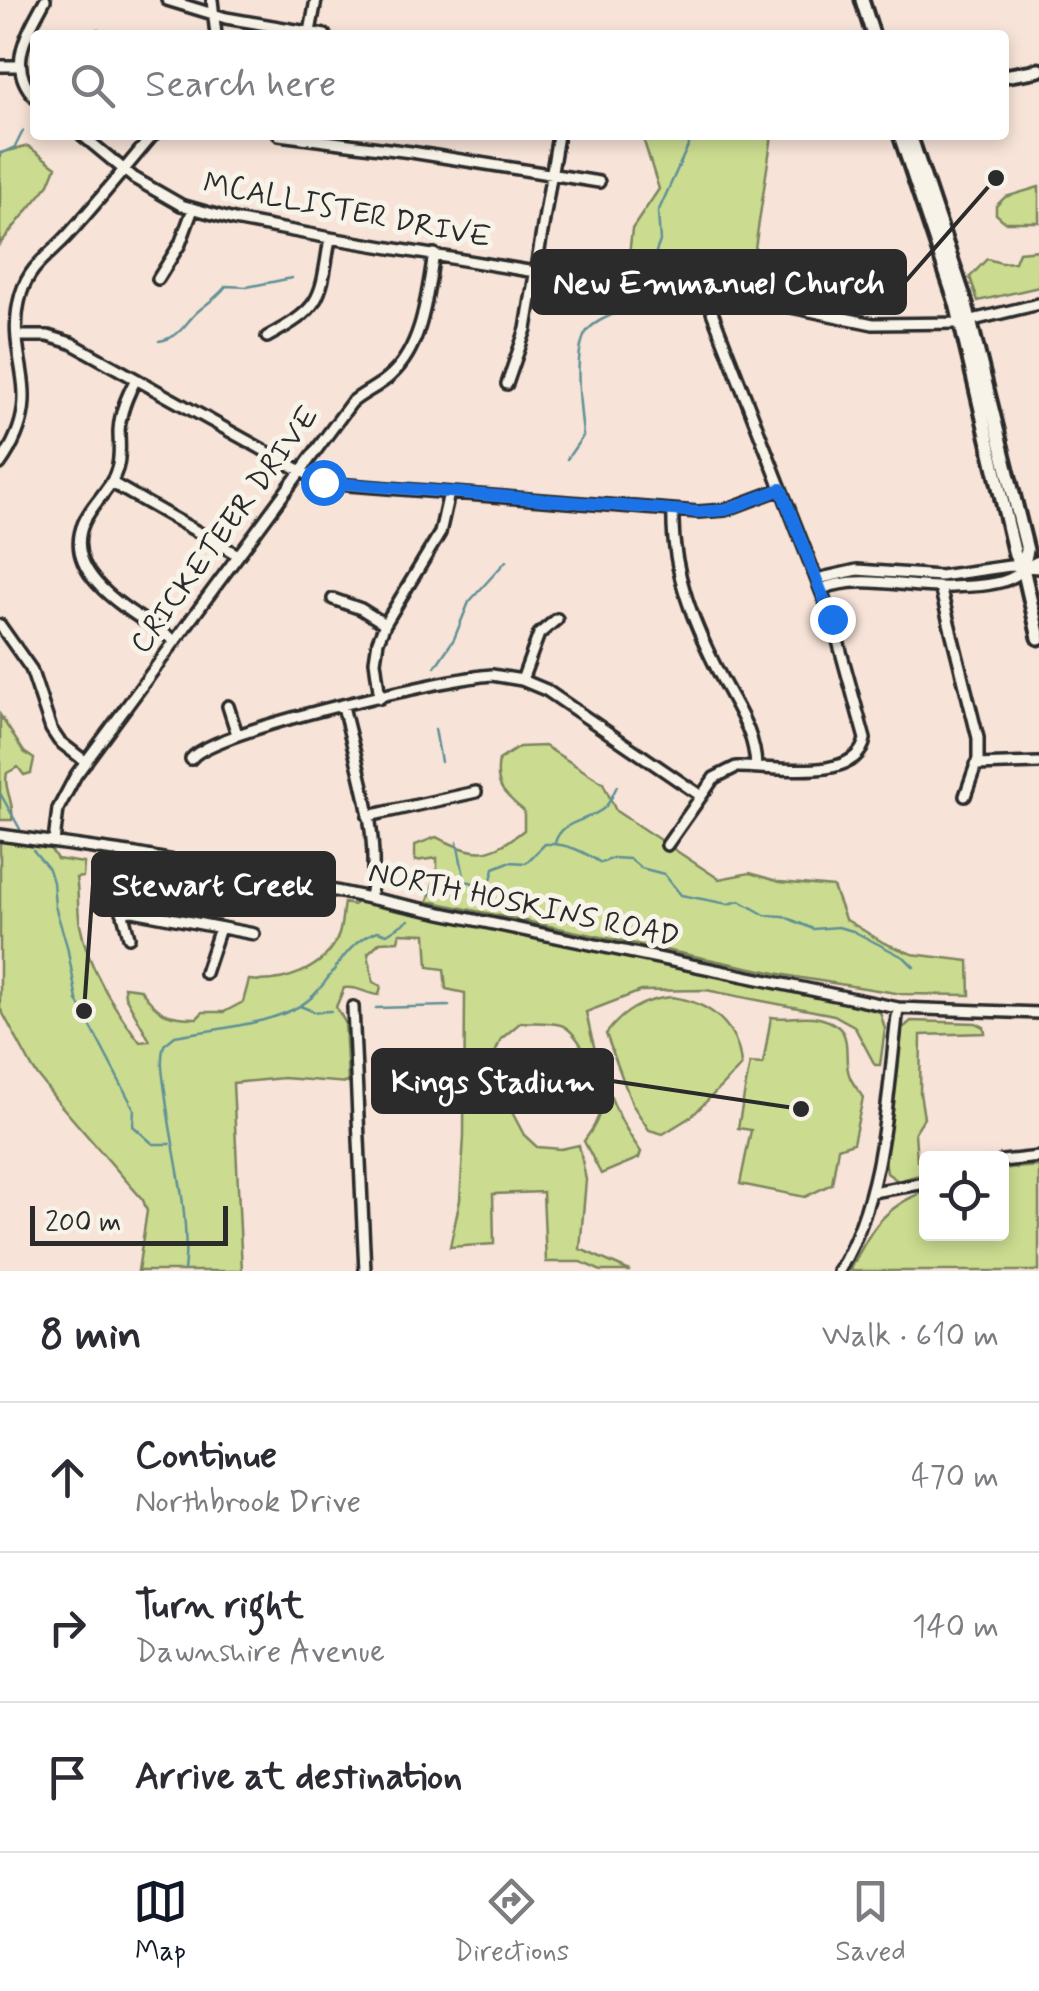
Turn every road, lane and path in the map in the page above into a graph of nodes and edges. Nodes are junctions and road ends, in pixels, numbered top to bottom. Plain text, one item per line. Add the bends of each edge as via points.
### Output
1 (45, 0) edge
2 (167, 0) edge
3 (212, 0) edge
4 (316, 0) edge
5 (862, 0) edge
6 (215, 15) junction
7 (216, 30) edge
8 (299, 30) edge
9 (310, 30) edge
10 (871, 30) edge
11 (0, 66) edge
12 (19, 66) junction
13 (1039, 70) edge
14 (1009, 75) edge
15 (30, 90) edge
16 (88, 140) edge
17 (149, 140) edge
18 (314, 140) edge
19 (557, 140) edge
20 (902, 140) edge
21 (911, 140) edge
22 (123, 170) junction
23 (552, 174) junction
24 (599, 182) dead end
25 (194, 209) junction
26 (330, 238) junction
27 (434, 254) junction
28 (535, 271) junction
29 (158, 279) dead end
30 (714, 296) junction
31 (1039, 304) edge
32 (965, 322) junction
33 (19, 336) junction
34 (267, 337) dead end
35 (136, 379) junction
36 (508, 384) dead end
37 (0, 464) edge
38 (300, 472) junction
39 (112, 484) junction
40 (781, 489) junction
41 (449, 494) junction
42 (673, 511) junction
43 (238, 555) junction
44 (1039, 565) edge
45 (1023, 568) junction
46 (897, 578) junction
47 (952, 581) junction
48 (819, 584) junction
49 (940, 587) junction
50 (332, 599) dead end
51 (557, 619) dead end
52 (0, 624) edge
53 (385, 624) junction
54 (1039, 638) edge
55 (175, 641) junction
56 (522, 680) junction
57 (380, 698) junction
58 (228, 706) dead end
59 (343, 706) junction
60 (237, 734) junction
61 (192, 759) dead end
62 (86, 762) junction
63 (1039, 763) edge
64 (975, 765) junction
65 (756, 767) junction
66 (476, 792) dead end
67 (701, 796) junction
68 (965, 796) dead end
69 (368, 816) junction
70 (0, 835) edge
71 (54, 842) junction
72 (667, 845) dead end
73 (128, 853) junction
74 (370, 898) junction
75 (122, 912) junction
76 (220, 928) junction
77 (254, 934) dead end
78 (130, 937) dead end
79 (206, 973) dead end
80 (353, 1006) dead end
81 (898, 1008) junction
82 (1039, 1013) edge
83 (1039, 1157) edge
84 (1009, 1160) edge
85 (919, 1184) edge
86 (872, 1192) junction
87 (365, 1271) edge
88 (838, 1271) edge

1 - 12 street
2 - 6 street
3 - 6 street
4 - 9 street
5 - 10 main road
6 - 7 street
6 - 8 street
11 - 12 street
12 - 15 street
13 - 14 main road
16 - 22 street, MCALLISTER DRIVE
17 - 22 street
18 - 23 street
19 - 23 street
20 - 32 main road
21 - 32 main road
22 - 25 street, MCALLISTER DRIVE
22 - 33 street via 33,268 19,304
23 - 24 street
23 - 28 street
25 - 26 street, MCALLISTER DRIVE
25 - 29 street
26 - 27 street, MCALLISTER DRIVE
26 - 34 street via 316,304
27 - 28 street, MCALLISTER DRIVE
27 - 38 street, CRICKETEER DRIVE via 407,354 389,378 351,403
28 - 30 street, MCALLISTER DRIVE
28 - 36 street
30 - 32 street, MCALLISTER DRIVE via 873,324
30 - 40 street via 712,312
31 - 32 street, MCALLISTER DRIVE
32 - 45 main road via 1028,550
33 - 35 street via 61,339
33 - 37 street via 25,413
35 - 38 street
35 - 39 street via 122,413
38 - 41 street via 334,485
38 - 43 street, CRICKETEER DRIVE
39 - 43 street
39 - 55 street via 81,530 86,569
40 - 42 street via 719,511
40 - 48 street
41 - 42 street
41 - 53 street via 440,533
42 - 65 street via 680,579 752,734
43 - 55 street, CRICKETEER DRIVE
44 - 45 street
45 - 47 street
45 - 54 main road
46 - 47 street
46 - 48 street
46 - 49 street
47 - 49 street
48 - 65 street via 864,746 840,767
49 - 64 street via 978,738
50 - 53 street
51 - 56 street via 539,634
52 - 62 street via 31,670 51,730
53 - 57 street via 375,660
55 - 62 street, CRICKETEER DRIVE
56 - 57 street via 479,676
56 - 67 street
57 - 59 street
58 - 60 street
59 - 60 street
59 - 69 street
60 - 61 street via 205,746
62 - 71 street, CRICKETEER DRIVE via 63,797
63 - 64 street
64 - 68 street
65 - 67 street via 728,768
66 - 69 street
67 - 72 street
69 - 74 street via 374,854
70 - 71 street, NORTH HOSKINS ROAD
71 - 73 street, NORTH HOSKINS ROAD
73 - 74 street, NORTH HOSKINS ROAD
73 - 75 street
74 - 81 street, NORTH HOSKINS ROAD
75 - 76 street
75 - 78 street
76 - 77 street
76 - 79 street
80 - 87 street
81 - 82 street, NORTH HOSKINS ROAD
81 - 86 street
83 - 84 street
85 - 86 street
86 - 88 street

